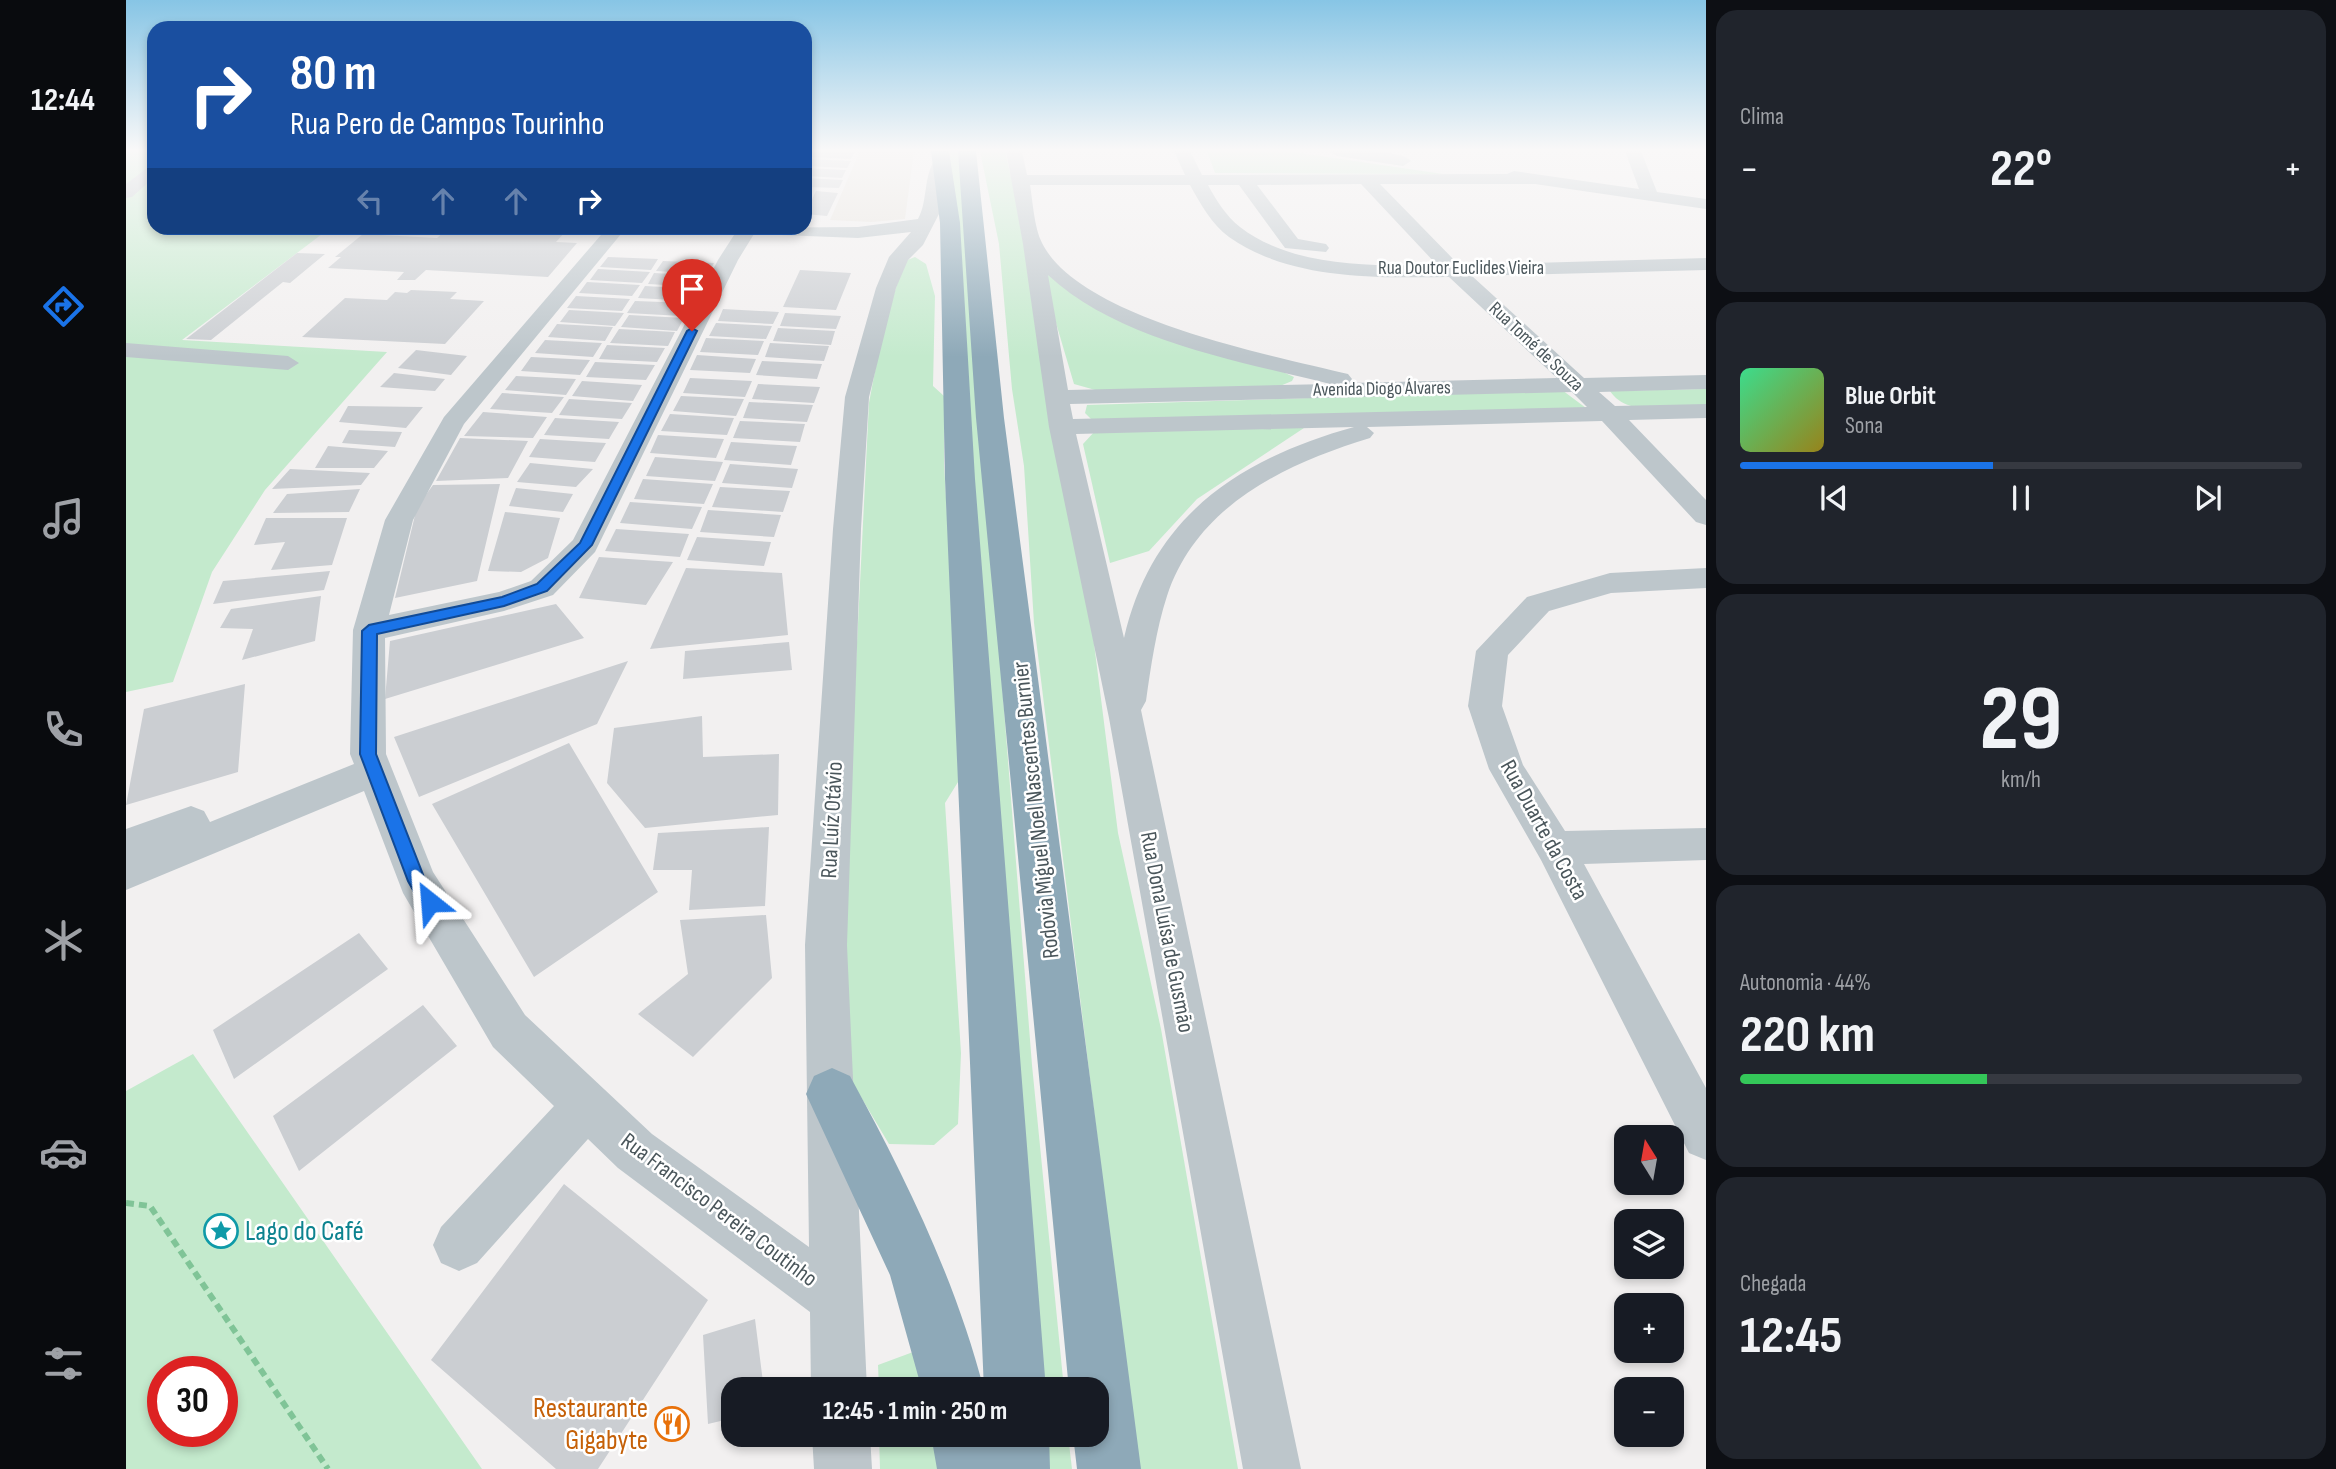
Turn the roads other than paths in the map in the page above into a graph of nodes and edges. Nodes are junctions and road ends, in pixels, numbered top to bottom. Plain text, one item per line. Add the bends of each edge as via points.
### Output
1 (927, 220) edge
2 (950, 220) edge
3 (959, 220) edge
4 (1028, 220) edge
5 (1224, 220) edge
6 (1274, 220) edge
7 (1403, 220) edge
8 (926, 223) junction
9 (812, 230) edge
10 (848, 231) junction
11 (611, 235) edge
12 (744, 235) edge
13 (1033, 244) junction
14 (1429, 247) junction
15 (1351, 248) dead end
16 (1403, 248) dead end
17 (1325, 249) junction
18 (899, 257) junction
19 (1289, 257) junction
20 (1706, 264) edge
21 (1455, 270) junction
22 (1485, 298) junction
23 (126, 351) edge
24 (288, 363) dead end
25 (1706, 382) edge
26 (1603, 384) junction
27 (1576, 385) junction
28 (1380, 389) junction
29 (1706, 411) edge
30 (1060, 412) junction
31 (1608, 413) junction
32 (1413, 419) junction
33 (1706, 516) edge
34 (1706, 578) edge
35 (369, 631) junction
36 (1126, 718) junction
37 (372, 765) junction
38 (1706, 844) edge
39 (126, 846) edge
40 (1555, 848) junction
41 (126, 873) edge
42 (832, 1094) junction
43 (587, 1105) junction
44 (1706, 1136) edge
45 (458, 1245) dead end
46 (834, 1297) junction
47 (838, 1377) edge
48 (951, 1377) edge
49 (1014, 1377) edge
50 (842, 1447) edge
51 (965, 1447) edge
52 (1017, 1447) edge
53 (843, 1469) edge
54 (970, 1469) edge
55 (1018, 1469) edge
56 (1109, 1469) edge
57 (1272, 1469) edge

1 - 8 street, Rua Luíz Otávio
2 - 49 highway via 960,479
3 - 56 highway, Rodovia Miguel Noel Nascentes Burnier via 990,418
4 - 13 street, Rua Dona Luísa de Gusmão
5 - 19 street, Rua Doutor Euclides Vieira via 1232,231
6 - 17 street, Rua Doutor Euclides Vieira via 1292,244
7 - 14 street, Rua Tomé de Souza
8 - 10 street
8 - 18 street, Rua Luíz Otávio via 913,245
9 - 10 street
10 - 18 street via 884,241
11 - 35 street, Rua Francisco Pereira Coutinho via 453,422 398,520
12 - 35 street via 585,545 542,588
13 - 28 street via 1057,273 1087,295 1124,313 1247,355
13 - 30 street, Rua Dona Luísa de Gusmão
14 - 16 street, Rua Doutor Euclides Vieira
14 - 21 street, Rua Tomé de Souza
15 - 17 street, Rua Doutor Euclides Vieira
17 - 19 street
18 - 42 street, Rua Luíz Otávio via 860,385 855,424 826,945
19 - 21 street, Rua Doutor Euclides Vieira via 1406,272
20 - 21 street, Rua Doutor Euclides Vieira
21 - 22 street, Rua Tomé de Souza
22 - 26 street
22 - 27 street, Rua Tomé de Souza
23 - 24 street
25 - 26 street, Avenida Diogo Álvares
26 - 27 street, Avenida Diogo Álvares
27 - 28 street, Avenida Diogo Álvares
27 - 31 street, Rua Tomé de Souza
28 - 30 street, Avenida Diogo Álvares
29 - 31 street, Avenida Diogo Álvares
30 - 32 street, Avenida Diogo Álvares
30 - 36 street, Rua Dona Luísa de Gusmão
31 - 32 street, Avenida Diogo Álvares
31 - 33 street, Rua Tomé de Souza
32 - 36 street via 1308,447 1250,476 1199,519 1166,563 1141,630
34 - 40 street, Rua Duarte da Costa via 1610,583 1538,604 1492,651 1485,706 1507,769
35 - 37 street, Rua Francisco Pereira Coutinho
36 - 57 street, Rua Dona Luísa de Gusmão
37 - 39 street
37 - 41 street
37 - 43 street, Rua Francisco Pereira Coutinho via 417,881 509,1031
38 - 40 street
40 - 44 street, Rua Duarte da Costa
42 - 46 street, Rua Luíz Otávio
42 - 48 highway via 903,1239 946,1353
43 - 45 street
43 - 46 street, Rua Francisco Pereira Coutinho via 635,1151
46 - 47 street, Rua Luíz Otávio
50 - 53 street
51 - 54 highway
52 - 55 highway

